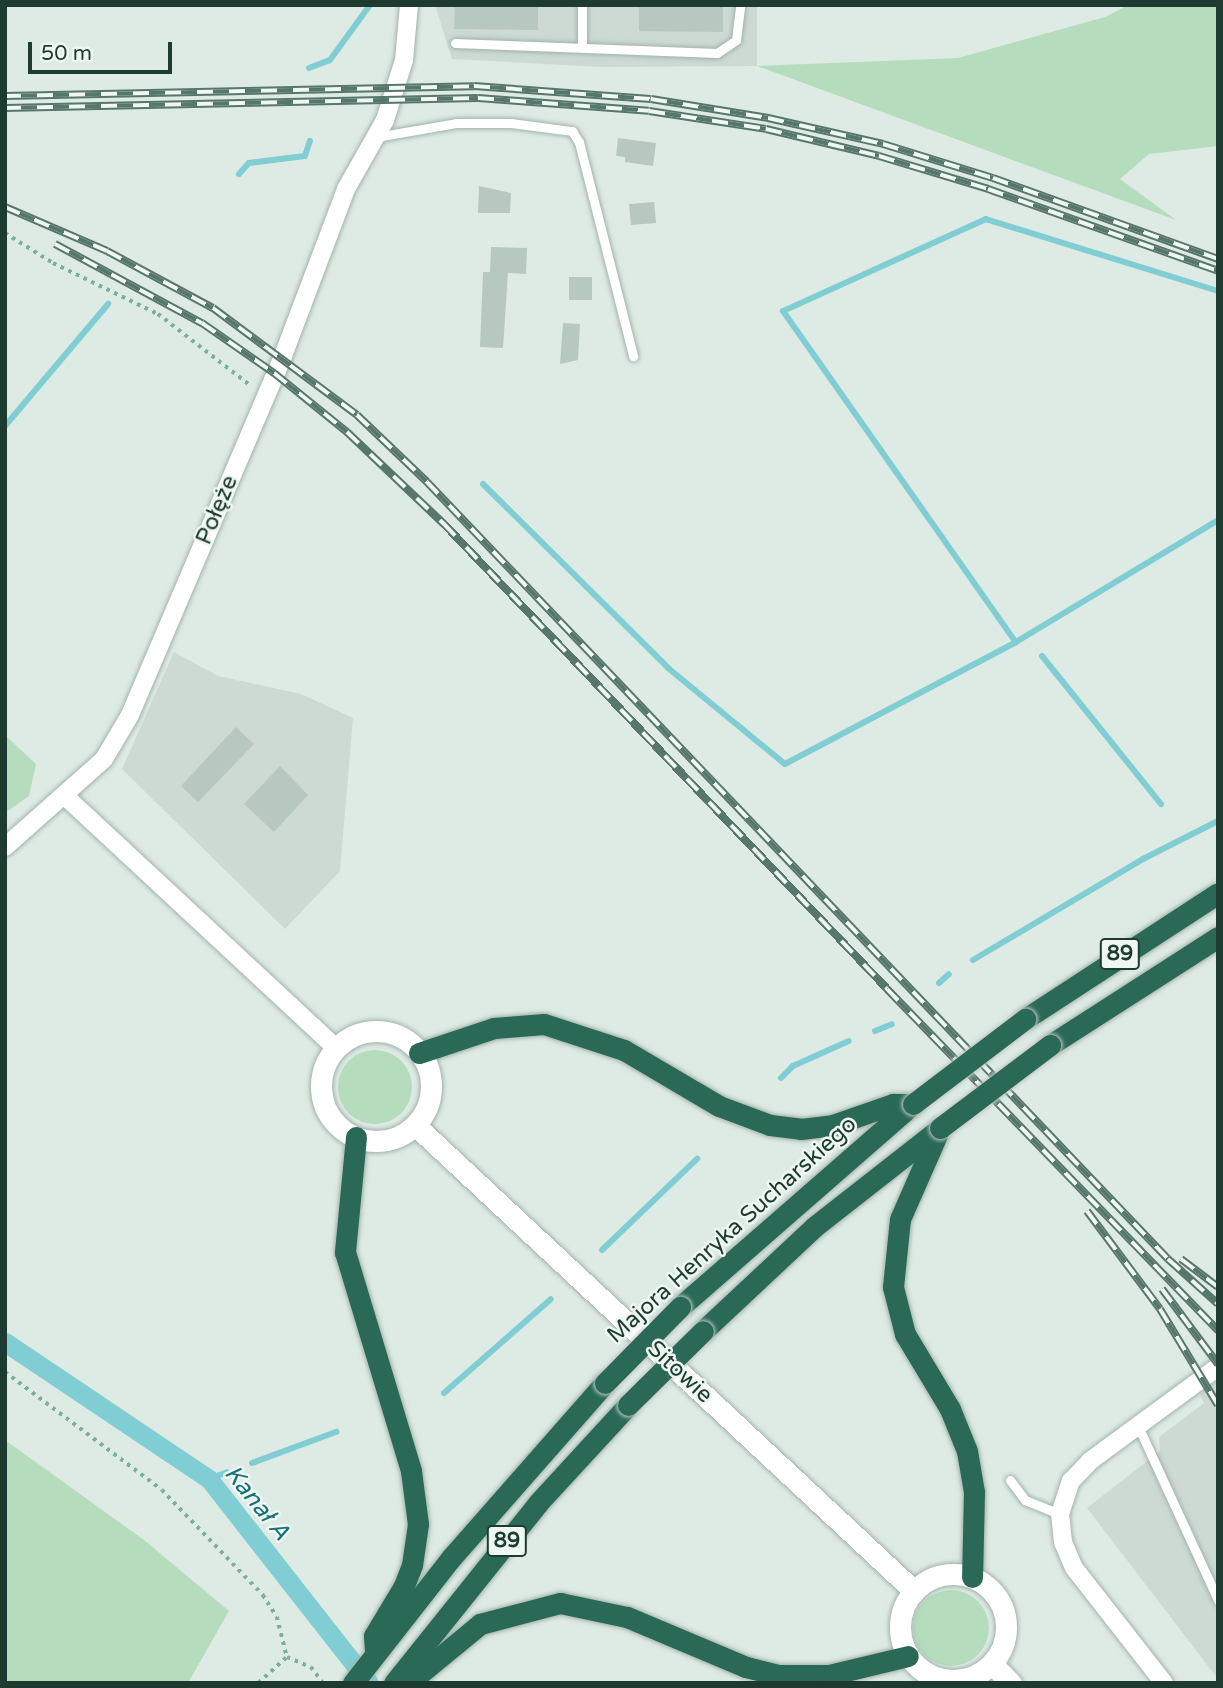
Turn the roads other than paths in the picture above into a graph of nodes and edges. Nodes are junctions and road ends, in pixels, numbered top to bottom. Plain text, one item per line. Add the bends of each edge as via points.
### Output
1 (409, 5) edge
2 (582, 5) edge
3 (740, 5) edge
4 (455, 43) dead end
5 (582, 46) junction
6 (376, 137) junction
7 (634, 356) dead end
8 (66, 797) junction
9 (5, 847) edge
10 (1218, 893) edge
11 (1218, 937) edge
12 (336, 1048) junction
13 (419, 1053) junction
14 (913, 1104) junction
15 (415, 1125) junction
16 (940, 1128) junction
17 (356, 1138) junction
18 (1218, 1367) edge
19 (1138, 1426) junction
20 (1010, 1480) dead end
21 (1060, 1514) junction
22 (971, 1577) junction
23 (914, 1591) junction
24 (1218, 1600) edge
25 (375, 1652) junction
26 (908, 1656) junction
27 (992, 1664) junction
28 (353, 1683) edge
29 (395, 1683) edge
30 (1012, 1683) edge
31 (1164, 1683) edge

1 - 6 street, Połęże via 404,60
2 - 5 lane
3 - 5 lane via 736,40 717,53
4 - 5 lane
6 - 7 lane via 456,123 511,123 572,131 579,142
6 - 8 street, Połęże via 346,189 130,715 104,759
8 - 9 street, Połęże
8 - 12 street
10 - 14 highway, Majora Henryka Sucharskiego / 89, bridge via 1025,1019
11 - 16 highway, 89, bridge via 1050,1045
12 - 13 street via 359,1034 385,1032
12 - 17 street via 324,1069 321,1092 329,1115
13 - 14 highway via 494,1028 544,1024 593,1036 719,1106 770,1125 801,1129 833,1125 893,1104
13 - 15 street via 430,1090
14 - 25 highway, Majora Henryka Sucharskiego / 89, bridge via 680,1307 605,1383
15 - 17 street via 394,1138
15 - 23 street, Sitowie
16 - 22 highway via 900,1219 893,1287 905,1334 950,1409 967,1451 974,1492
16 - 29 highway, 89, bridge via 814,1227 628,1405 508,1540
17 - 25 highway via 345,1252 411,1471 418,1524 412,1565 374,1636
18 - 19 street
19 - 21 street via 1071,1481
19 - 24 lane
20 - 21 lane via 1025,1500
21 - 31 street via 1063,1542 1074,1568
22 - 23 street via 947,1574
22 - 27 street via 987,1586 1005,1615 1002,1650
23 - 26 street via 901,1616 902,1643
25 - 28 highway, Majora Henryka Sucharskiego / 89
26 - 27 street via 928,1674 954,1681
26 - 29 highway via 829,1675 777,1675 746,1667 627,1617 560,1603 480,1625 417,1676
27 - 30 street

